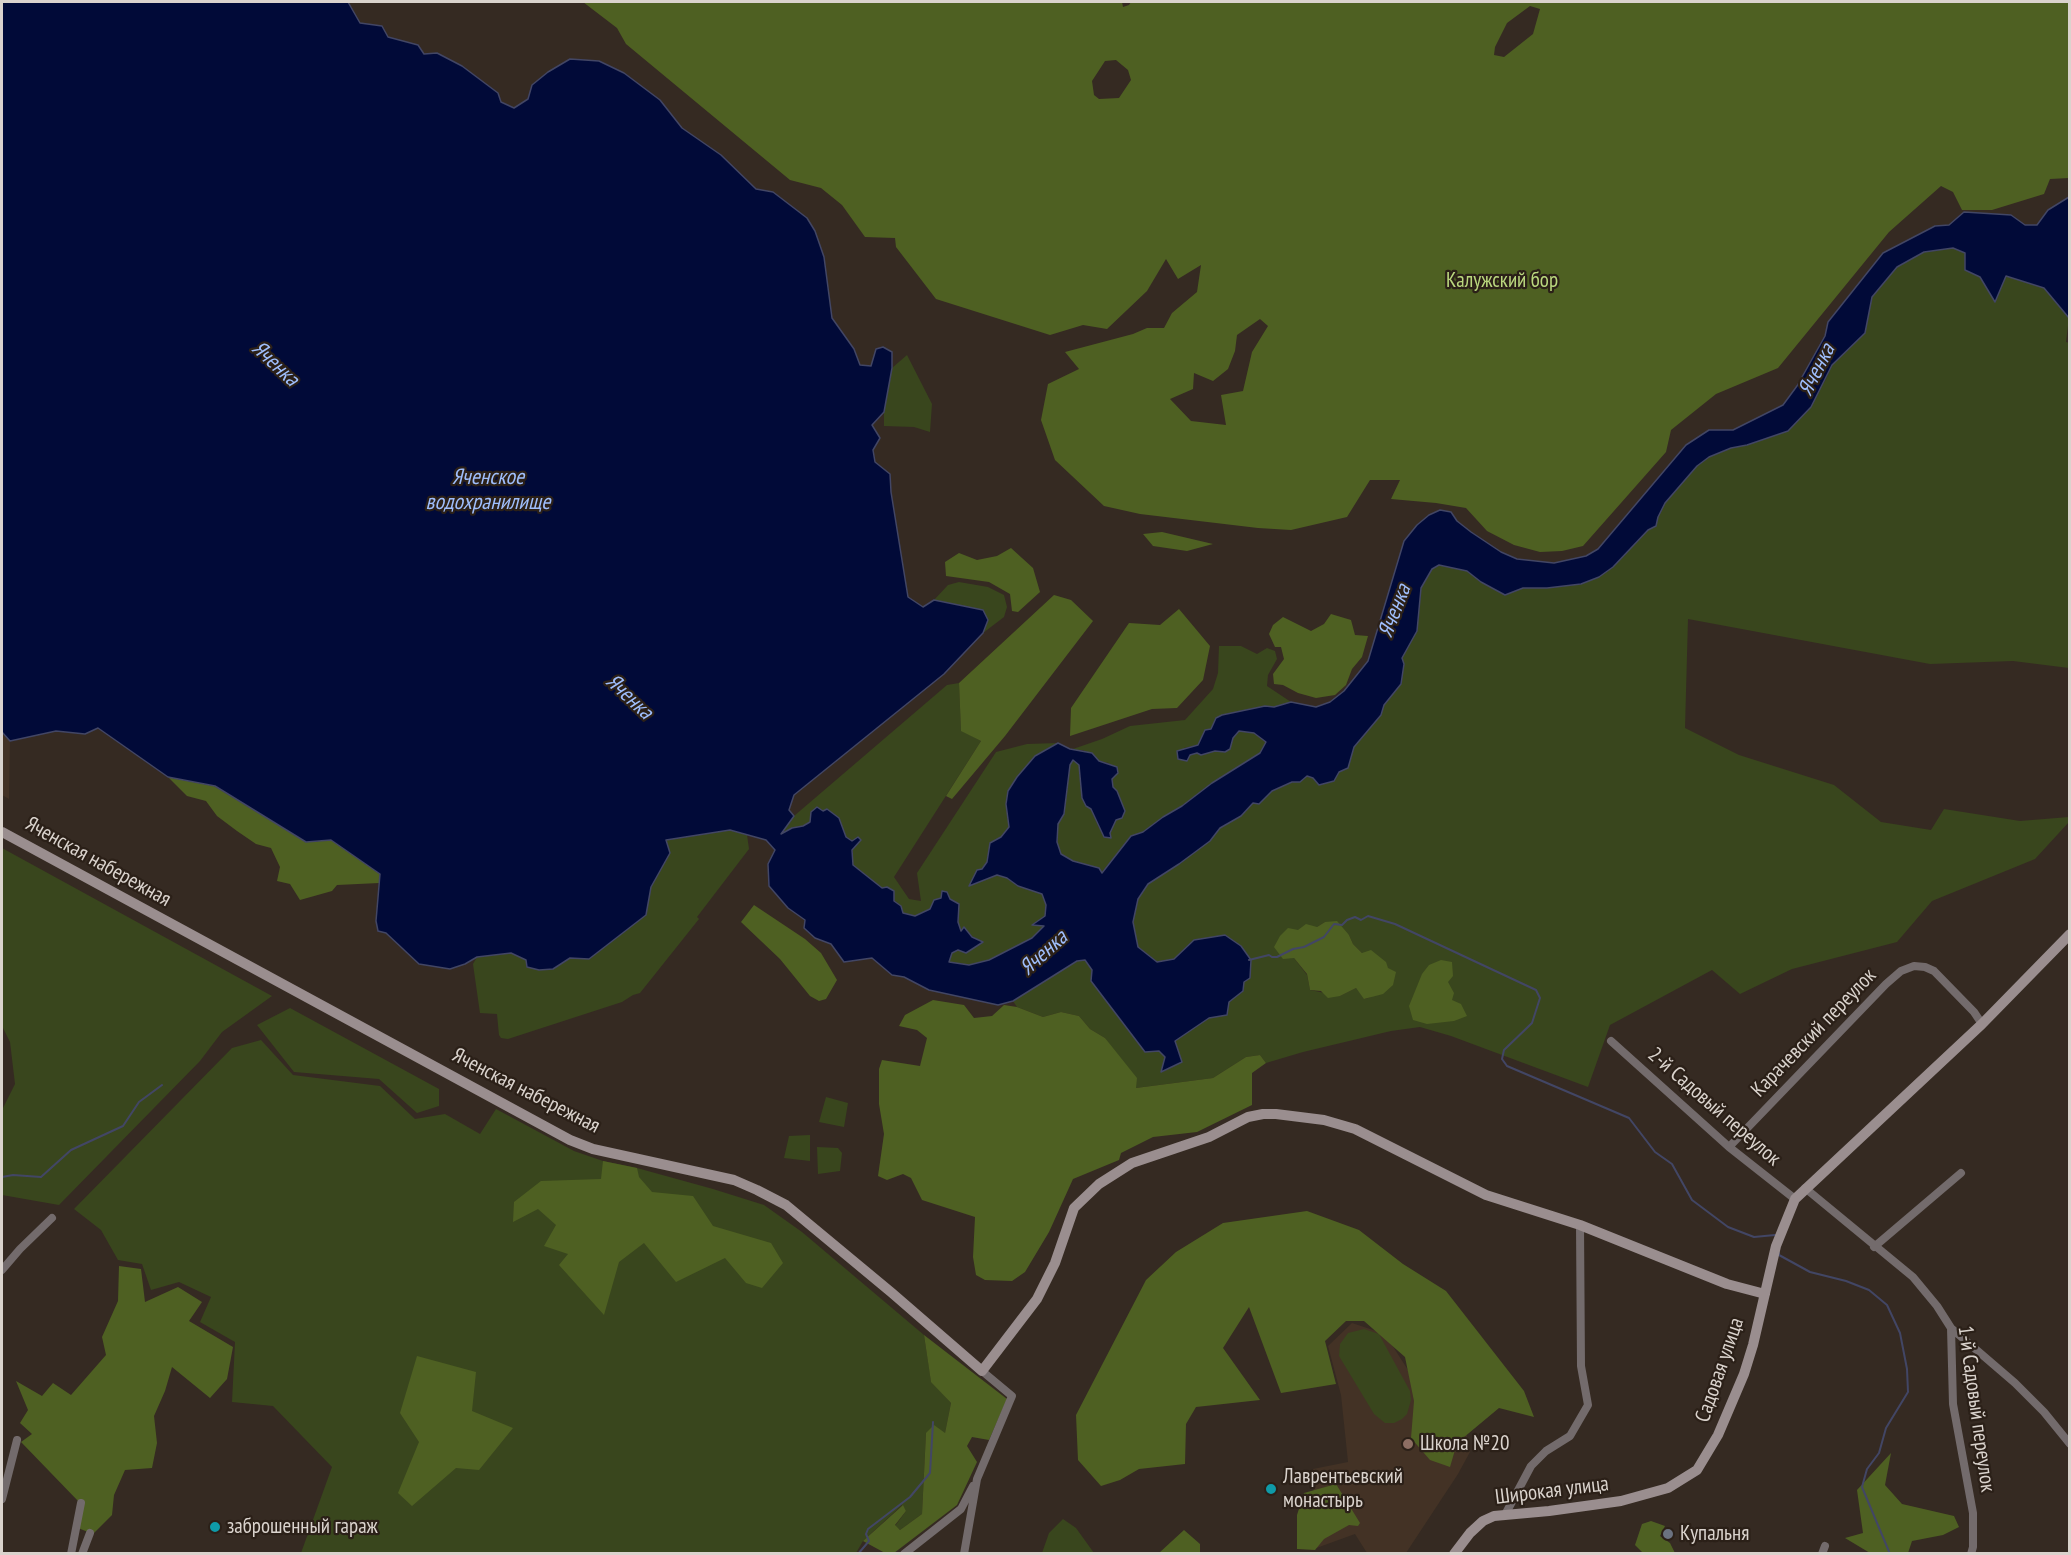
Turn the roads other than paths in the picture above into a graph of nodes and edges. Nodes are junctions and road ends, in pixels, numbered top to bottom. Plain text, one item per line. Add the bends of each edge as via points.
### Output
1 (2, 832) edge
2 (2070, 934) edge
3 (1982, 1024) junction
4 (1611, 1041) dead end
5 (1729, 1147) junction
6 (1961, 1173) dead end
7 (1804, 1188) junction
8 (1795, 1199) junction
9 (52, 1218) dead end
10 (1580, 1225) junction
11 (1874, 1247) junction
12 (2, 1270) edge
13 (1765, 1294) junction
14 (1951, 1328) junction
15 (982, 1371) junction
16 (17, 1440) dead end
17 (2070, 1444) edge
18 (977, 1479) junction
19 (1668, 1488) joint
20 (2, 1499) edge
21 (81, 1503) dead end
22 (1506, 1513) junction
23 (90, 1533) dead end
24 (71, 1554) edge
25 (82, 1554) edge
26 (904, 1554) edge
27 (963, 1554) edge
28 (1454, 1554) edge
29 (1971, 1554) edge

1 - 15 street, Яченская набережная via 570,1140 593,1149 734,1180 786,1205
2 - 3 street
3 - 5 street, Карачевский переулок via 1934,971 1914,966 1901,971
3 - 7 street
4 - 5 street, 2-й Садовый переулок
5 - 8 street, 2-й Садовый переулок
6 - 11 street
7 - 8 street
7 - 11 street, 1-й Садовый переулок
8 - 13 street, Садовая улица via 1776,1246
9 - 12 street
10 - 13 street via 1727,1284
10 - 15 street via 1486,1196 1355,1129 1324,1120 1276,1114 1248,1118 1209,1137 1132,1163 1099,1184 1074,1208 1055,1263 1037,1299
10 - 22 street via 1581,1363 1588,1405 1570,1436 1531,1466
11 - 14 street, 1-й Садовый переулок via 1913,1278
13 - 19 street, Садовая улица via 1744,1374 1718,1435 1697,1470
14 - 17 street via 2015,1383
14 - 29 street, 1-й Садовый переулок via 1953,1404 1973,1513
15 - 18 street, Яченская набережная via 1012,1396
16 - 20 street
18 - 26 street via 961,1509
18 - 27 street
19 - 22 street, Широкая улица via 1621,1501
21 - 24 street
22 - 28 street, Широкая улица via 1483,1521
23 - 25 street

